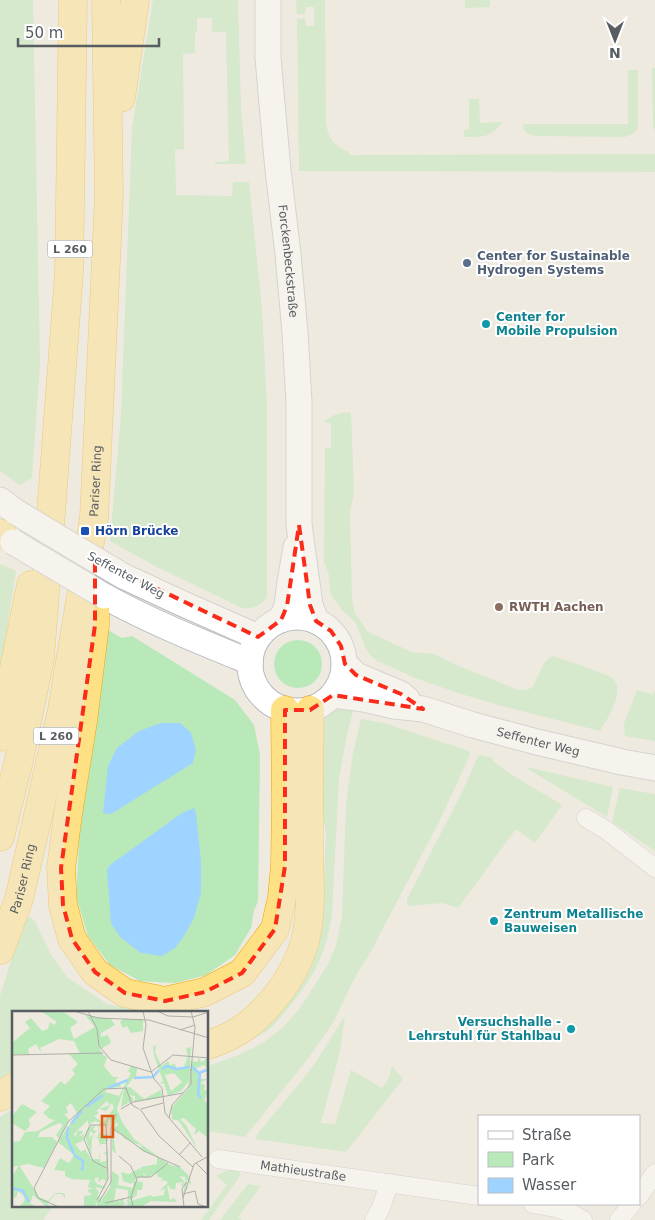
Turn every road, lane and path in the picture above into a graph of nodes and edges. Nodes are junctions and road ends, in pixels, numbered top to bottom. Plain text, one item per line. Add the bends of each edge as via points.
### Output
1 (106, 0) edge
2 (135, 0) edge
3 (268, 0) edge
4 (73, 2) edge
5 (109, 196) junction
6 (53, 492) junction
7 (8, 506) edge
8 (94, 518) junction
9 (300, 525) junction
10 (4, 535) edge
11 (281, 620) junction
12 (316, 621) junction
13 (258, 637) junction
14 (250, 662) junction
15 (345, 664) junction
16 (334, 695) junction
17 (422, 709) junction
18 (297, 710) junction
19 (0, 737) edge
20 (655, 768) edge
21 (586, 818) dead end
22 (0, 837) edge
23 (655, 868) edge
24 (0, 950) edge
25 (209, 1045) edge
26 (12, 1088) edge
27 (0, 1097) edge
28 (218, 1159) dead end
29 (655, 1173) edge
30 (389, 1182) junction
31 (640, 1195) edge
32 (478, 1196) edge
33 (539, 1205) edge
34 (631, 1205) edge
35 (374, 1220) edge
36 (583, 1220) edge
37 (619, 1220) edge

1 - 5 highway, Pariser Ring / L 260
2 - 5 highway
3 - 9 street, Forckenbeckstraße via 268,57 298,376
4 - 6 highway, L 260 via 69,273
5 - 8 highway, Pariser Ring / L 260
6 - 19 highway
6 - 22 highway, L 260 via 40,659
7 - 13 street, Seffenter Weg, bridge via 123,576
8 - 18 highway via 95,625 61,868 63,905 76,946 95,972 125,994 165,1001 205,992 242,973 275,929 282,897 286,803
8 - 24 highway, Pariser Ring / L 260 via 62,710 19,899
9 - 11 street, Forckenbeckstraße via 287,606
9 - 12 street, Forckenbeckstraße via 310,605
10 - 14 street, bridge via 120,605
11 - 12 street via 299,617
11 - 13 street
12 - 15 street via 331,631 341,646
13 - 14 street
14 - 18 street via 252,678 259,692 270,703
15 - 16 street via 342,680
15 - 17 street, Seffenter Weg via 356,675 401,694
16 - 17 street, Seffenter Weg
16 - 18 street via 323,704
17 - 20 street, Seffenter Weg via 537,742
18 - 25 highway via 309,804 310,900 305,942 286,982 257,1017 233,1034
21 - 23 street
26 - 27 highway
28 - 30 street, Mathieustraße
29 - 31 street
30 - 32 street, Mathieustraße
30 - 35 street
33 - 36 street via 573,1213
34 - 37 street

